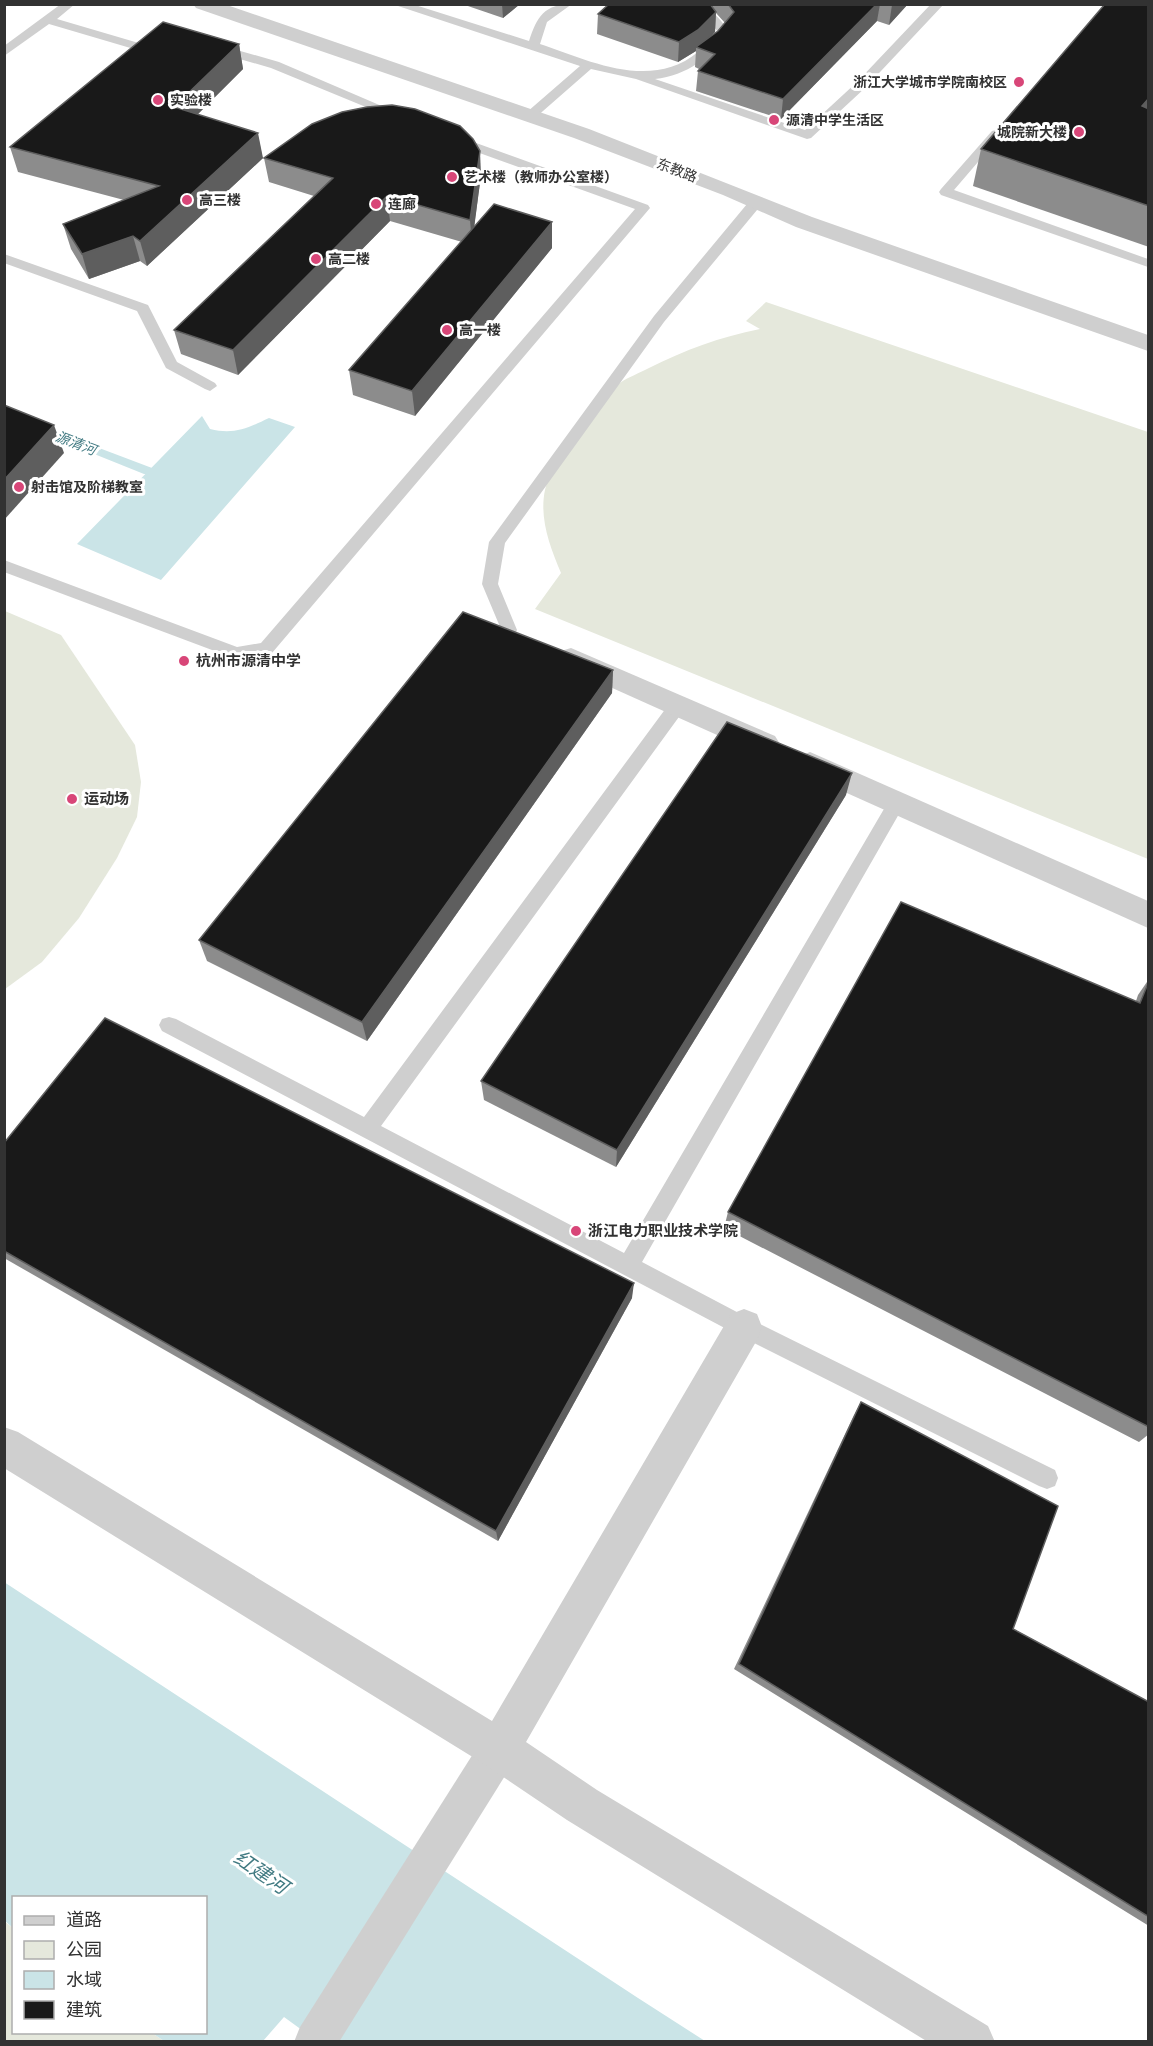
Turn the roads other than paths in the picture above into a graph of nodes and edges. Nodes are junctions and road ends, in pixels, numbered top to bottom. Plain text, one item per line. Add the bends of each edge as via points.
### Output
1 (69, 4) edge
2 (203, 4) edge
3 (254, 4) edge
4 (398, 4) edge
5 (566, 4) edge
6 (681, 4) edge
7 (938, 4) edge
8 (48, 20) junction
9 (177, 36) edge
10 (199, 42) edge
11 (533, 46) junction
12 (4, 52) edge
13 (590, 64) junction
14 (641, 78) junction
15 (539, 109) junction
16 (1008, 121) edge
17 (417, 124) edge
18 (439, 133) edge
19 (757, 201) junction
20 (4, 258) edge
21 (1149, 263) edge
22 (1149, 325) edge
23 (1149, 343) edge
24 (210, 386) dead end
25 (4, 566) edge
26 (530, 639) joint
27 (678, 705) junction
28 (897, 802) junction
29 (1149, 915) edge
30 (169, 1025) dead end
31 (367, 1129) junction
32 (628, 1267) junction
33 (744, 1327) junction
34 (4, 1446) edge
35 (1047, 1478) dead end
36 (498, 1749) junction
37 (315, 2042) edge
38 (972, 2042) edge

1 - 8 lane
2 - 15 street, 东教路
3 - 15 street, 东教路
4 - 11 lane
5 - 11 lane via 543,20
6 - 14 lane via 710,14 724,32 709,52 674,74
7 - 14 lane via 807,135
8 - 9 lane via 144,48 166,33
8 - 12 lane
10 - 17 lane via 275,65
11 - 13 lane
13 - 14 lane
13 - 15 lane
15 - 19 street, 东教路
15 - 22 street, 东教路
16 - 21 lane via 946,192
18 - 25 lane via 643,208 266,649 236,652
19 - 23 street, 东教路 via 804,222
19 - 26 lane via 659,319 497,542 490,584
20 - 24 lane via 143,308 171,365
26 - 27 street
27 - 28 street
27 - 31 lane
28 - 29 street
28 - 32 lane
30 - 31 lane
31 - 32 lane
32 - 33 lane
33 - 35 lane
33 - 36 street
34 - 36 street
36 - 37 street
36 - 38 street via 582,1805

